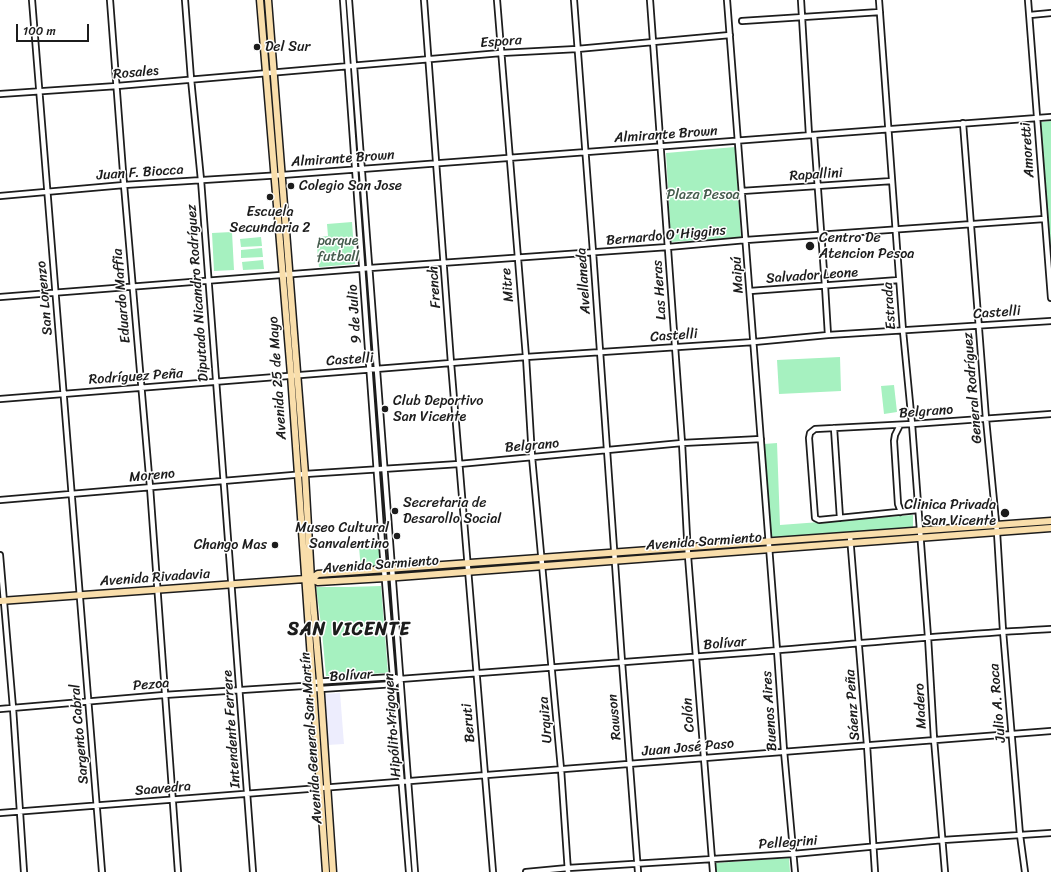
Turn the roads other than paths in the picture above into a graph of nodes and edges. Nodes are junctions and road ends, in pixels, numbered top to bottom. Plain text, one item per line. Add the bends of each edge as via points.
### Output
1 (32, 0) edge
2 (110, 0) edge
3 (185, 0) edge
4 (260, 0) edge
5 (268, 0) edge
6 (343, 0) edge
7 (349, 0) edge
8 (424, 0) edge
9 (497, 0) edge
10 (574, 0) edge
11 (650, 0) edge
12 (727, 0) edge
13 (801, 0) edge
14 (879, 0) edge
15 (1028, 0) edge
16 (880, 12) junction
17 (1051, 13) edge
18 (1030, 15) junction
19 (802, 17) junction
20 (742, 21) dead end
21 (730, 35) junction
22 (653, 42) junction
23 (577, 49) junction
24 (501, 53) junction
25 (428, 59) junction
26 (348, 66) junction
27 (354, 66) junction
28 (274, 72) junction
29 (266, 74) junction
30 (191, 79) junction
31 (117, 86) junction
32 (39, 91) junction
33 (0, 94) edge
34 (1051, 117) edge
35 (1037, 118) junction
36 (963, 123) junction
37 (889, 129) junction
38 (812, 135) junction
39 (738, 140) junction
40 (660, 146) junction
41 (586, 152) junction
42 (509, 158) junction
43 (436, 163) junction
44 (355, 169) junction
45 (362, 169) junction
46 (274, 175) junction
47 (282, 175) junction
48 (201, 180) junction
49 (892, 181) junction
50 (124, 184) junction
51 (817, 186) junction
52 (742, 191) junction
53 (47, 192) junction
54 (0, 196) edge
55 (1044, 219) junction
56 (971, 224) junction
57 (895, 230) junction
58 (821, 235) junction
59 (746, 240) junction
60 (668, 247) junction
61 (593, 252) junction
62 (517, 258) junction
63 (444, 263) junction
64 (370, 268) junction
65 (363, 269) junction
66 (290, 275) junction
67 (282, 276) junction
68 (899, 280) junction
69 (208, 282) junction
70 (825, 286) junction
71 (133, 287) junction
72 (750, 291) junction
73 (56, 293) junction
74 (0, 297) edge
75 (1051, 298) edge
76 (1051, 321) edge
77 (979, 325) junction
78 (903, 331) junction
79 (828, 335) junction
80 (754, 342) junction
81 (675, 347) junction
82 (599, 352) junction
83 (526, 357) junction
84 (451, 363) junction
85 (377, 369) junction
86 (370, 370) junction
87 (298, 374) junction
88 (291, 375) junction
89 (216, 382) junction
90 (141, 388) junction
91 (64, 393) junction
92 (0, 399) edge
93 (1051, 414) edge
94 (986, 419) junction
95 (912, 424) junction
96 (900, 425) junction
97 (834, 428) junction
98 (761, 439) junction
99 (682, 443) junction
100 (607, 450) junction
101 (532, 457) junction
102 (459, 464) junction
103 (384, 469) junction
104 (377, 470) junction
105 (297, 474) junction
106 (305, 474) junction
107 (224, 480) junction
108 (150, 487) junction
109 (71, 493) junction
110 (0, 500) edge
111 (918, 510) junction
112 (901, 512) junction
113 (840, 518) junction
114 (1051, 521) edge
115 (1051, 528) edge
116 (996, 529) junction
117 (920, 531) junction
118 (850, 536) junction
119 (920, 538) junction
120 (769, 542) junction
121 (851, 543) junction
122 (688, 548) junction
123 (770, 549) junction
124 (614, 553) junction
125 (0, 555) edge
126 (688, 556) junction
127 (542, 558) junction
128 (615, 561) junction
129 (468, 564) junction
130 (544, 567) junction
131 (385, 570) junction
132 (392, 570) junction
133 (468, 572) junction
134 (393, 577) junction
135 (385, 578) junction
136 (308, 579) junction
137 (232, 584) junction
138 (157, 589) junction
139 (80, 595) junction
140 (2, 601) edge
141 (1051, 629) edge
142 (1003, 631) junction
143 (928, 637) junction
144 (859, 643) junction
145 (778, 650) junction
146 (696, 657) junction
147 (622, 662) junction
148 (553, 667) junction
149 (476, 674) junction
150 (394, 677) junction
151 (400, 679) junction
152 (320, 681) junction
153 (312, 682) junction
154 (394, 684) junction
155 (303, 686) junction
156 (313, 689) junction
157 (320, 689) junction
158 (240, 690) junction
159 (164, 695) junction
160 (88, 702) junction
161 (13, 708) junction
162 (0, 709) edge
163 (1051, 731) edge
164 (1012, 734) junction
165 (934, 740) junction
166 (867, 744) junction
167 (784, 751) junction
168 (704, 758) junction
169 (630, 764) junction
170 (561, 769) junction
171 (484, 774) junction
172 (402, 781) junction
173 (408, 781) junction
174 (327, 787) junction
175 (320, 788) junction
176 (247, 793) junction
177 (172, 799) junction
178 (96, 805) junction
179 (20, 812) junction
180 (0, 813) edge
181 (1051, 833) edge
182 (1020, 835) junction
183 (943, 840) junction
184 (874, 846) junction
185 (793, 854) junction
186 (712, 859) junction
187 (638, 863) junction
188 (568, 870) edge
189 (24, 872) edge
190 (102, 872) edge
191 (178, 872) edge
192 (253, 872) edge
193 (326, 872) edge
194 (333, 872) edge
195 (409, 872) edge
196 (415, 872) edge
197 (493, 872) edge
198 (526, 872) edge
199 (638, 872) edge
200 (713, 872) edge
201 (795, 872) edge
202 (875, 872) edge
203 (945, 872) edge
204 (1025, 872) edge

1 - 32 street, San Lorenzo
2 - 31 street, Eduardo Maffia
3 - 30 street, Diputado Nicandro Rodríguez
4 - 29 main road, Avenida 25 de Mayo
5 - 28 main road, Avenida 25 de Mayo
6 - 26 street, 9 de Julio
7 - 27 street, 9 de Julio
8 - 25 street, French
9 - 24 street, Mitre
10 - 23 street, Avellaneda
11 - 22 street, Las Heras
12 - 21 street, Maipú
13 - 19 street
14 - 16 street, Estrada
15 - 18 street, Amoretti
16 - 19 street
16 - 37 street, Estrada
17 - 18 street
18 - 35 street, Amoretti
19 - 20 street
19 - 38 street
21 - 22 street, Espora
21 - 39 street, Maipú
22 - 23 street, Espora
22 - 40 street, Las Heras
23 - 24 street, Espora
23 - 41 street, Avellaneda
24 - 25 street, Espora
24 - 42 street, Mitre
25 - 27 street, Espora
25 - 43 street, French
26 - 27 street, Espora
26 - 28 street, Espora
26 - 44 street, 9 de Julio
27 - 45 street, 9 de Julio
28 - 29 street, Rosales
28 - 47 main road, Avenida 25 de Mayo
29 - 30 street, Rosales
29 - 46 main road, Avenida 25 de Mayo
30 - 31 street, Rosales
30 - 48 street, Diputado Nicandro Rodríguez
31 - 32 street, Rosales
31 - 50 street, Eduardo Maffia
32 - 33 street, Rosales
32 - 53 street, San Lorenzo
34 - 35 street, Almirante Brown
35 - 36 street, Almirante Brown
35 - 55 street, Amoretti
36 - 37 street, Almirante Brown
36 - 56 street, General Rodríguez
37 - 38 street, Almirante Brown
37 - 49 street, Estrada
38 - 39 street, Almirante Brown
38 - 51 street
39 - 40 street, Almirante Brown
39 - 52 street, Maipú
40 - 41 street, Almirante Brown
40 - 60 street, Las Heras
41 - 42 street, Almirante Brown
41 - 61 street, Avellaneda
42 - 43 street, Almirante Brown
42 - 62 street, Mitre
43 - 45 street, Almirante Brown
43 - 63 street, French
44 - 45 street, Almirante Brown
44 - 47 street, Almirante Brown
44 - 65 street, 9 de Julio
45 - 64 street, 9 de Julio
46 - 47 street, Juan F. Biocca
46 - 48 street, Juan F. Biocca
46 - 67 main road, Avenida 25 de Mayo
47 - 66 main road, Avenida 25 de Mayo
48 - 50 street, Juan F. Biocca
48 - 69 street, Diputado Nicandro Rodríguez
49 - 51 street, Rapallini
49 - 57 street, Estrada
50 - 53 street, Juan F. Biocca
50 - 71 street, Eduardo Maffia
51 - 52 street, Rapallini
51 - 58 street
52 - 59 street, Maipú
53 - 54 street, Juan F. Biocca
53 - 73 street, San Lorenzo
55 - 56 street, Bernardo O'Higgins
55 - 75 street, Amoretti
56 - 57 street, Bernardo O'Higgins
56 - 77 street, General Rodríguez
57 - 58 street, Bernardo O'Higgins
57 - 68 street, Estrada
58 - 59 street, Bernardo O'Higgins
58 - 70 street
59 - 60 street, Bernardo O'Higgins
59 - 72 street, Maipú
60 - 61 street, Bernardo O'Higgins
60 - 81 street, Las Heras
61 - 62 street, Bernardo O'Higgins
61 - 82 street, Avellaneda
62 - 63 street, Bernardo O'Higgins
62 - 83 street, Mitre
63 - 64 street, Bernardo O'Higgins
63 - 84 street, French
64 - 65 street, Bernardo O'Higgins
64 - 85 street, 9 de Julio
65 - 66 street, Bernardo O'Higgins
65 - 86 street, 9 de Julio
66 - 67 street, Bernardo O'Higgins
66 - 87 main road, Avenida 25 de Mayo
67 - 69 street, Bernardo O'Higgins
67 - 88 main road, Avenida 25 de Mayo
68 - 70 street, Salvador Leone
68 - 78 street, Estrada
69 - 71 street, Bernardo O'Higgins
69 - 89 street, Diputado Nicandro Rodríguez
70 - 72 street, Salvador Leone
70 - 79 street
71 - 73 street, Bernardo O'Higgins
71 - 90 street, Eduardo Maffia
72 - 80 street, Maipú
73 - 74 street, Bernardo O'Higgins
73 - 91 street, San Lorenzo
76 - 77 street, Castelli
77 - 78 street, Castelli
77 - 94 street, General Rodríguez
78 - 79 street, Castelli
78 - 95 street, Estrada
79 - 80 street, Castelli
80 - 81 street, Castelli
80 - 98 street, Maipú
81 - 82 street, Castelli
81 - 99 street, Las Heras
82 - 83 street, Castelli
82 - 100 street, Avellaneda
83 - 84 street, Castelli
83 - 101 street, Mitre
84 - 85 street, Castelli
84 - 102 street, French
85 - 86 street, Castelli
85 - 103 street, 9 de Julio
86 - 87 street, Castelli
86 - 104 street, 9 de Julio
87 - 88 street, Rodríguez Peña
87 - 106 main road, Avenida 25 de Mayo
88 - 89 street, Rodríguez Peña
88 - 105 main road, Avenida 25 de Mayo
89 - 90 street, Rodríguez Peña
89 - 107 street, Diputado Nicandro Rodríguez
90 - 91 street, Rodríguez Peña
90 - 108 street, Eduardo Maffia
91 - 92 street, Rodríguez Peña
91 - 109 street, San Lorenzo
93 - 94 street, Belgrano
94 - 95 street, Belgrano
94 - 116 street, General Rodríguez
95 - 96 street, Belgrano
95 - 111 street, Estrada
96 - 97 street, Belgrano
96 - 112 street via 894,441 898,504
97 - 113 street
97 - 113 street, Belgrano via 812,430 809,438 815,518
98 - 99 street, Belgrano
98 - 120 street, Maipú
99 - 100 street, Belgrano
99 - 122 street, Las Heras
100 - 101 street, Belgrano
100 - 124 street, Avellaneda
101 - 102 street, Belgrano
101 - 127 street, Mitre
102 - 103 street, Belgrano
102 - 129 street, French
103 - 104 street, Belgrano
103 - 132 street, 9 de Julio
104 - 106 street, Belgrano
104 - 131 street, 9 de Julio
105 - 106 street, Moreno
105 - 107 street, Moreno
105 - 136 main road, Avenida 25 de Mayo
106 - 136 main road, Avenida 25 de Mayo
107 - 108 street, Moreno
107 - 137 street, Diputado Nicandro Rodríguez
108 - 109 street, Moreno
108 - 138 street, Eduardo Maffia
109 - 110 street, Moreno
109 - 139 street, San Lorenzo
111 - 112 street
111 - 117 street, Estrada
112 - 113 street
114 - 116 main road, Avenida Sarmiento
115 - 116 main road, Avenida Sarmiento
116 - 117 main road, Avenida Sarmiento
116 - 119 main road, Avenida Sarmiento
116 - 142 street, Julio A. Roca
117 - 118 main road, Avenida Sarmiento
117 - 119 street, Estrada
118 - 120 main road, Avenida Sarmiento
118 - 121 street, Sáenz Peña
119 - 121 main road, Avenida Sarmiento
119 - 143 street, Madero
120 - 122 main road, Avenida Sarmiento
120 - 123 street, Maipú
121 - 123 main road, Avenida Sarmiento
121 - 144 street, Sáenz Peña
122 - 124 main road, Avenida Sarmiento
122 - 126 street, Las Heras
123 - 126 main road, Avenida Sarmiento
123 - 145 street, Buenos Aires
124 - 127 main road, Avenida Sarmiento
124 - 128 street, Avellaneda
125 - 140 street
126 - 128 main road, Avenida Sarmiento
126 - 146 street, Colón
127 - 129 main road, Avenida Sarmiento
127 - 130 street, Mitre
128 - 130 main road, Avenida Sarmiento
128 - 147 street, Rawson
129 - 132 main road, Avenida Sarmiento
129 - 133 street, French
130 - 133 main road, Avenida Sarmiento
130 - 148 street, Urquiza
131 - 132 main road, Avenida Sarmiento
131 - 135 street, 9 de Julio
131 - 136 main road, Avenida Sarmiento via 318,574
132 - 134 street, 9 de Julio
133 - 134 main road, Avenida Sarmiento
133 - 149 street, Beruti
134 - 135 main road, Avenida Sarmiento
134 - 151 street, Hipólito Yrigoyen
135 - 136 main road, Avenida Sarmiento via 318,582
135 - 150 street, Hipólito Yrigoyen
136 - 137 main road, Avenida Rivadavia
136 - 152 main road, Avenida General San Martín
136 - 153 main road, Avenida General San Martín
137 - 138 main road, Avenida Rivadavia
137 - 158 street, Intendente Ferrere
138 - 139 main road, Avenida Rivadavia
138 - 159 street, Eduardo Maffia
139 - 140 main road, Avenida Rivadavia
139 - 160 street, Sargento Cabral
140 - 161 street
141 - 142 street, Bolívar
142 - 143 street, Bolívar
142 - 164 street, Julio A. Roca
143 - 144 street, Bolívar
143 - 165 street, Madero
144 - 145 street, Bolívar
144 - 166 street, Sáenz Peña
145 - 146 street, Bolívar
145 - 167 street, Buenos Aires
146 - 147 street, Bolívar
146 - 168 street, Colón
147 - 148 street, Bolívar
147 - 169 street, Rawson
148 - 149 street, Bolívar
148 - 170 street, Urquiza
149 - 151 street, Bolívar
149 - 171 street, Beruti
150 - 151 street, Bolívar
150 - 152 street, Bolívar
150 - 154 street, Hipólito Yrigoyen
151 - 154 street
151 - 173 street, Hipólito Yrigoyen
152 - 153 street, Bolívar
152 - 157 main road, Avenida General San Martín
153 - 155 street, Bolívar
153 - 156 main road, Avenida General San Martín
154 - 157 street, Bolívar
154 - 172 street, Hipólito Yrigoyen
155 - 156 street, Bolívar
155 - 158 street, Pezoa
156 - 157 street, Bolívar
156 - 175 main road, Avenida General San Martín
157 - 174 main road, Avenida General San Martín
158 - 159 street, Pezoa
158 - 176 street, Intendente Ferrere
159 - 160 street, Pezoa
159 - 177 street, Eduardo Maffia
160 - 161 street, Pezoa
160 - 178 street, Sargento Cabral
161 - 162 street, Pezoa
161 - 179 street
163 - 164 street, Juan José Paso
164 - 165 street, Juan José Paso
164 - 182 street, Julio A. Roca
165 - 166 street, Juan José Paso
165 - 183 street, Madero
166 - 167 street, Juan José Paso
166 - 184 street, Sáenz Peña
167 - 168 street, Juan José Paso
167 - 185 street, Buenos Aires
168 - 169 street, Juan José Paso
168 - 186 street, Colón
169 - 170 street, Juan José Paso
169 - 187 street, Rawson
170 - 171 street, Juan José Paso
170 - 188 street, Urquiza
171 - 173 street, Juan José Paso
171 - 197 street, Beruti
172 - 173 street, Juan José Paso
172 - 174 street, Juan José Paso
172 - 195 street, Hipólito Yrigoyen
173 - 196 street, Hipólito Yrigoyen
174 - 175 street, Saavedra
174 - 194 main road, Avenida General San Martín
175 - 176 street, Saavedra
175 - 193 main road, Avenida General San Martín
176 - 177 street, Saavedra
176 - 192 street, Intendente Ferrere
177 - 178 street, Saavedra
177 - 191 street, Eduardo Maffia
178 - 179 street, Saavedra
178 - 190 street, Sargento Cabral
179 - 180 street, Saavedra
179 - 189 street
181 - 182 street, Pellegrini
182 - 183 street, Pellegrini
182 - 204 street, Julio A. Roca
183 - 184 street, Pellegrini
183 - 203 street, Madero
184 - 185 street, Pellegrini
184 - 202 street, Sáenz Peña
185 - 186 street, Pellegrini
185 - 201 street, Buenos Aires
186 - 187 street, Pellegrini
186 - 200 street, Colón
187 - 188 street, Pellegrini
187 - 199 street, Rawson
188 - 198 street, Pellegrini

